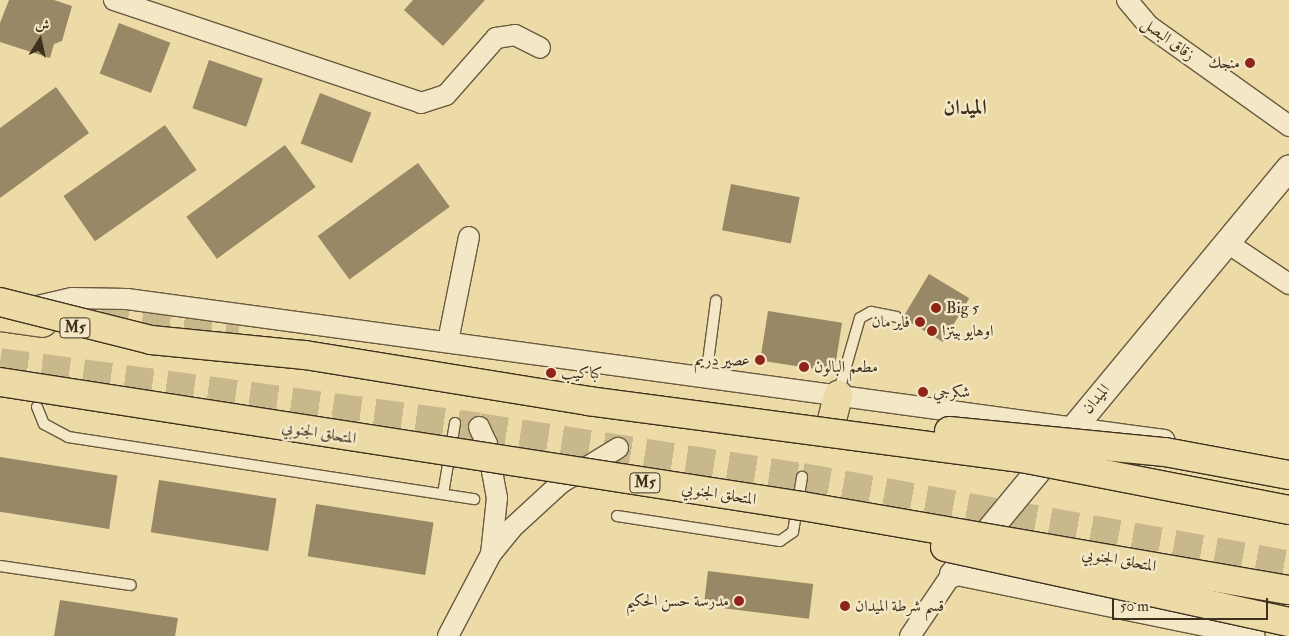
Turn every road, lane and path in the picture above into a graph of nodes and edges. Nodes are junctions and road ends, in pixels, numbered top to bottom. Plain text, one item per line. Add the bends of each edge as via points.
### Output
1 (114, 0) edge
2 (1127, 0) edge
3 (540, 48) dead end
4 (1289, 126) edge
5 (1289, 167) edge
6 (469, 237) dead end
7 (1226, 242) junction
8 (1289, 284) edge
9 (716, 301) dead end
10 (0, 302) edge
11 (28, 308) dead end
12 (897, 316) dead end
13 (0, 317) edge
14 (150, 340) junction
15 (448, 341) junction
16 (706, 377) junction
17 (0, 382) tunnel mouth
18 (838, 395) junction
19 (37, 407) dead end
20 (455, 424) dead end
21 (479, 427) dead end
22 (1071, 427) junction
23 (830, 428) junction
24 (618, 448) dead end
25 (1289, 464) edge
26 (1289, 475) edge
27 (802, 477) dead end
28 (444, 494) junction
29 (474, 498) dead end
30 (802, 506) junction
31 (1289, 510) edge
32 (617, 516) dead end
33 (491, 554) junction
34 (0, 566) edge
35 (952, 574) junction
36 (132, 585) dead end
37 (1289, 590) edge
38 (1289, 622) edge
39 (448, 636) edge
40 (910, 636) edge
41 (1256, 636) edge

1 - 3 street via 421,102 446,95 496,38 515,35
2 - 4 street, زقاق البصل via 1149,26
5 - 7 street, الميدان
6 - 15 street
7 - 8 street
7 - 22 street, الميدان
9 - 16 lane
10 - 14 main road, bridge
11 - 15 street via 72,298 128,299
12 - 18 lane via 871,312 860,318
13 - 14 main road, M5, bridge
14 - 23 main road, M5, bridge via 305,355 588,401
15 - 16 street
16 - 18 street
17 - 30 main road, المتحلق الجنوبي / M5, bridge
18 - 22 street
18 - 23 main road
19 - 28 lane via 44,424 68,437
20 - 28 lane
21 - 33 street via 487,444 497,498
22 - 25 street
22 - 35 street, الميدان
23 - 26 main road, bridge via 1010,435 1165,452
23 - 31 main road, M5, bridge via 1028,459
24 - 33 street via 561,483
27 - 32 lane via 793,532 780,541
28 - 29 lane
30 - 37 main road, المتحلق الجنوبي / M5, bridge
30 - 38 main road, bridge via 986,558
33 - 39 street
34 - 36 lane
35 - 40 street, الميدان
35 - 41 street

